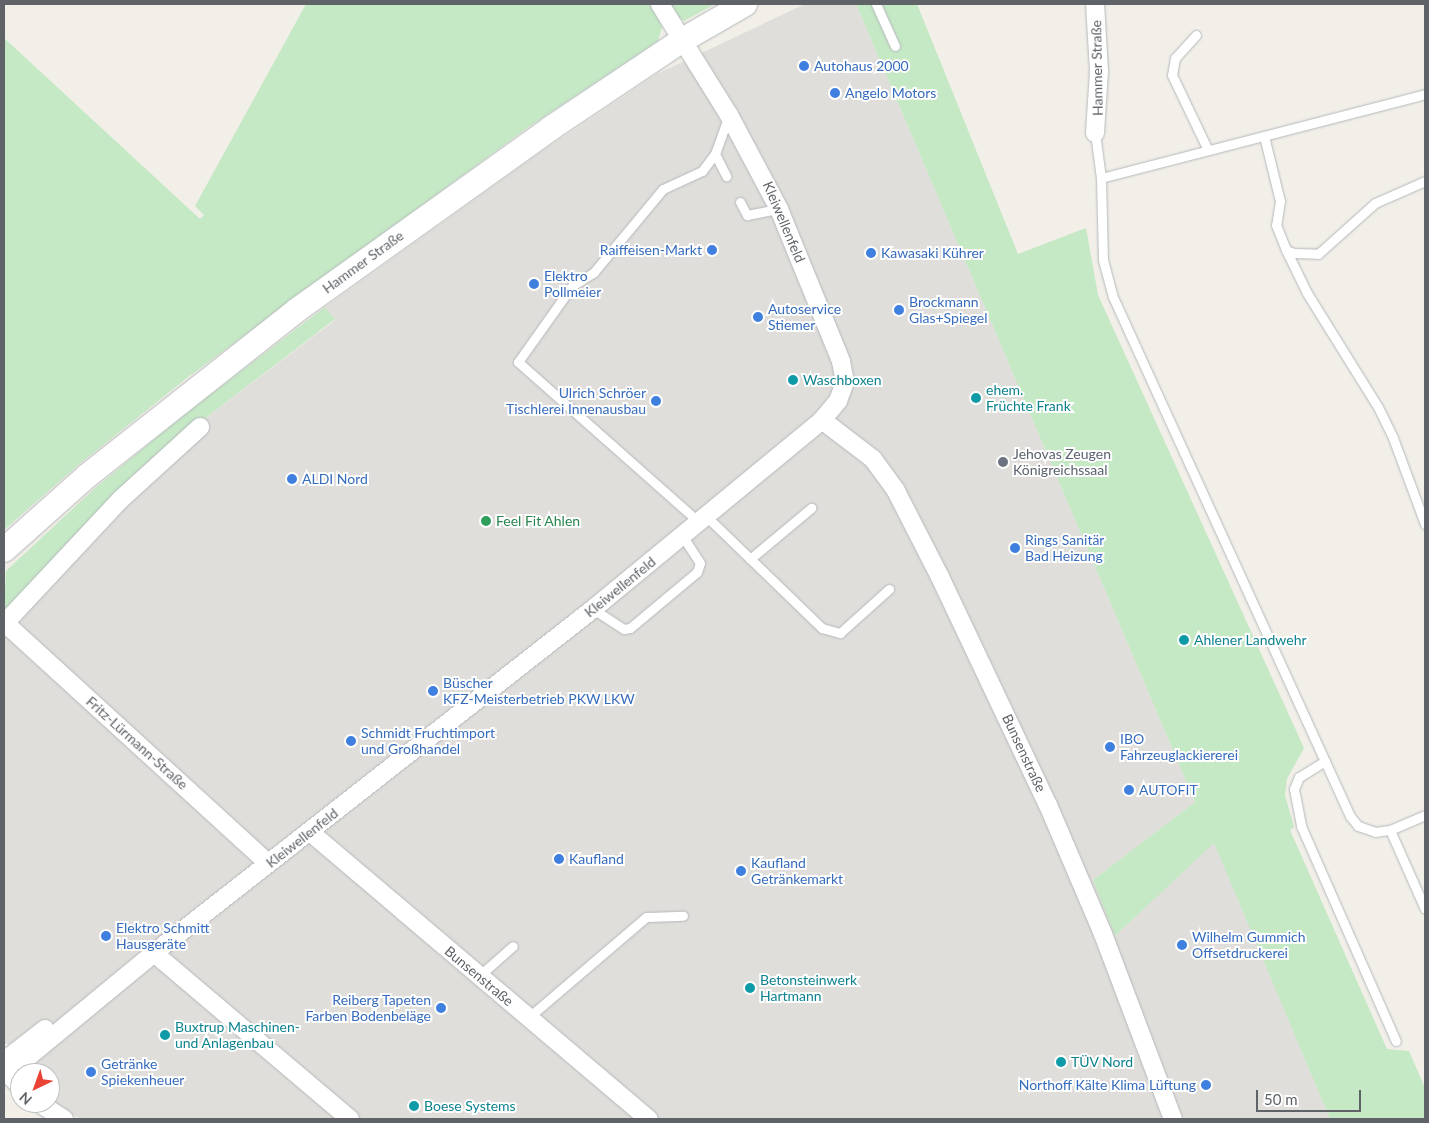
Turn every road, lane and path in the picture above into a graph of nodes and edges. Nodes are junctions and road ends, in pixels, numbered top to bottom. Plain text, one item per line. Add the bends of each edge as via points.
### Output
1 (660, 4) edge
2 (745, 4) edge
3 (876, 4) edge
4 (1095, 4) edge
5 (1196, 35) dead end
6 (681, 41) junction
7 (895, 46) dead end
8 (1425, 94) edge
9 (729, 115) junction
10 (1095, 133) joint
11 (1264, 136) junction
12 (1208, 150) junction
13 (715, 154) junction
14 (726, 176) dead end
15 (1101, 178) junction
16 (1425, 181) edge
17 (740, 202) dead end
18 (779, 209) junction
19 (1286, 250) junction
20 (822, 420) junction
21 (200, 427) dead end
22 (811, 508) dead end
23 (704, 520) junction
24 (1425, 524) edge
25 (683, 537) junction
26 (4, 550) edge
27 (750, 559) junction
28 (889, 589) dead end
29 (593, 609) junction
30 (4, 624) edge
31 (1324, 761) junction
32 (1425, 815) edge
33 (1390, 830) junction
34 (310, 832) junction
35 (268, 863) junction
36 (1425, 909) edge
37 (683, 916) dead end
38 (513, 946) dead end
39 (154, 953) junction
40 (479, 976) junction
41 (529, 1018) junction
42 (1396, 1040) dead end
43 (4, 1062) edge
44 (350, 1119) edge
45 (649, 1119) edge
46 (1172, 1119) edge

1 - 6 street, Kleiwellenfeld
2 - 6 main road, Hammer Straße
3 - 7 lane
4 - 10 street, Hammer Straße via 1099,71
5 - 12 lane via 1175,58 1172,74
6 - 9 street, Kleiwellenfeld
6 - 26 main road, Hammer Straße via 551,128 297,310 132,439
8 - 11 lane
9 - 13 lane
9 - 18 street, Kleiwellenfeld
10 - 15 lane
11 - 12 lane
11 - 19 lane via 1280,201 1276,225
12 - 15 lane
13 - 14 lane
13 - 23 lane via 702,171 663,189 594,272 572,286 518,362
15 - 31 lane via 1103,260 1113,297
16 - 19 lane via 1375,203 1318,254 1309,256
17 - 18 lane via 746,215
18 - 20 street, Kleiwellenfeld via 841,361 845,382 838,401
19 - 24 lane via 1307,293 1378,407
20 - 23 street, Kleiwellenfeld
20 - 46 street, Bunsenstraße via 873,459 896,491 940,577 1055,822 1103,934
21 - 30 street, Fritz-Lürmann-Straße via 121,499
22 - 27 lane
23 - 25 street, Kleiwellenfeld
23 - 27 lane
25 - 29 street, Kleiwellenfeld
25 - 29 lane via 700,563 698,572 630,628 624,629
27 - 28 lane via 822,628 840,633
29 - 34 street, Kleiwellenfeld
30 - 35 street, Fritz-Lürmann-Straße
31 - 33 lane via 1358,826 1375,832
31 - 42 lane via 1299,777 1294,789 1301,826
32 - 33 lane
33 - 36 lane
34 - 35 street, Kleiwellenfeld
34 - 40 street, Bunsenstraße
35 - 39 street, Kleiwellenfeld
37 - 41 lane via 646,917
38 - 40 lane
39 - 43 street, Kleiwellenfeld via 28,1057
39 - 44 street
40 - 41 street, Bunsenstraße
41 - 45 street, Bunsenstraße

